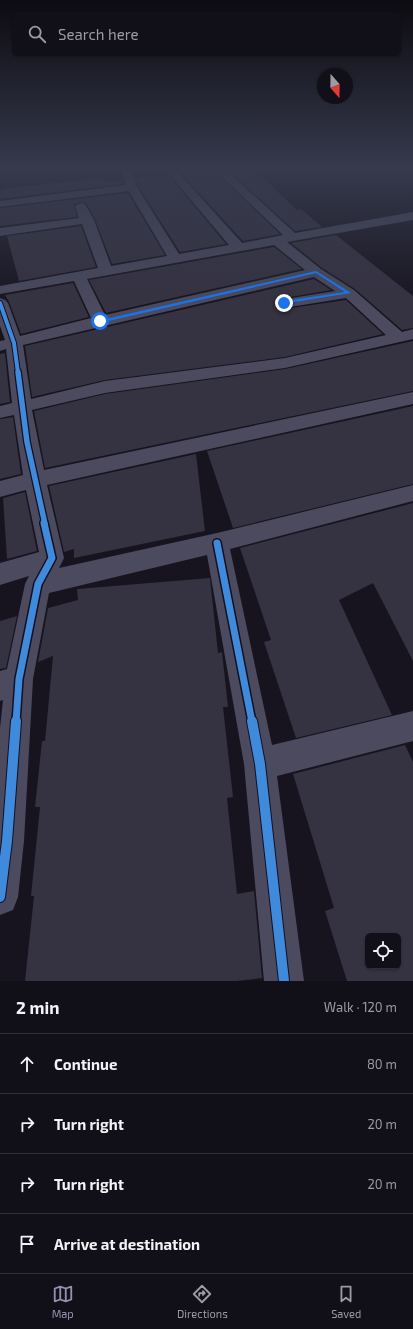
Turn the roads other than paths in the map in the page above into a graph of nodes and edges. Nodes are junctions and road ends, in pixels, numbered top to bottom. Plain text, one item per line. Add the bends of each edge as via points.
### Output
1 (86, 216) edge
2 (149, 216) edge
3 (211, 216) edge
4 (269, 216) edge
5 (413, 216) edge
6 (88, 220) junction
7 (0, 232) edge
8 (293, 238) junction
9 (277, 241) junction
10 (239, 248) junction
11 (175, 259) junction
12 (106, 270) junction
13 (316, 272) junction
14 (79, 276) junction
15 (1, 290) edge
16 (349, 293) junction
17 (284, 303) dead end
18 (100, 321) junction
19 (406, 336) edge
20 (7, 344) edge
21 (413, 398) edge
22 (23, 406) junction
23 (0, 412) edge
24 (35, 480) junction
25 (0, 489) edge
26 (413, 493) edge
27 (217, 543) junction
28 (45, 571) junction
29 (0, 574) edge
30 (10, 683) edge
31 (413, 726) edge
32 (260, 764) junction
33 (4, 843) edge
34 (0, 897) edge
35 (284, 981) edge

1 - 6 street
2 - 11 street
3 - 10 street
4 - 8 street
5 - 8 street
6 - 7 street
6 - 12 street
8 - 9 street
9 - 10 street
9 - 13 street
10 - 11 street
11 - 12 street
12 - 14 street
13 - 16 street
13 - 18 street
14 - 15 street
14 - 18 street
15 - 20 street
16 - 17 street
16 - 19 street
18 - 20 street
19 - 22 street via 285,363 105,387
20 - 22 street
21 - 24 street
22 - 23 street
22 - 24 street
24 - 25 street
24 - 28 street
26 - 27 street
27 - 28 street
27 - 32 street
28 - 29 street
28 - 30 street
30 - 33 street
31 - 32 street
32 - 35 street
33 - 34 street

